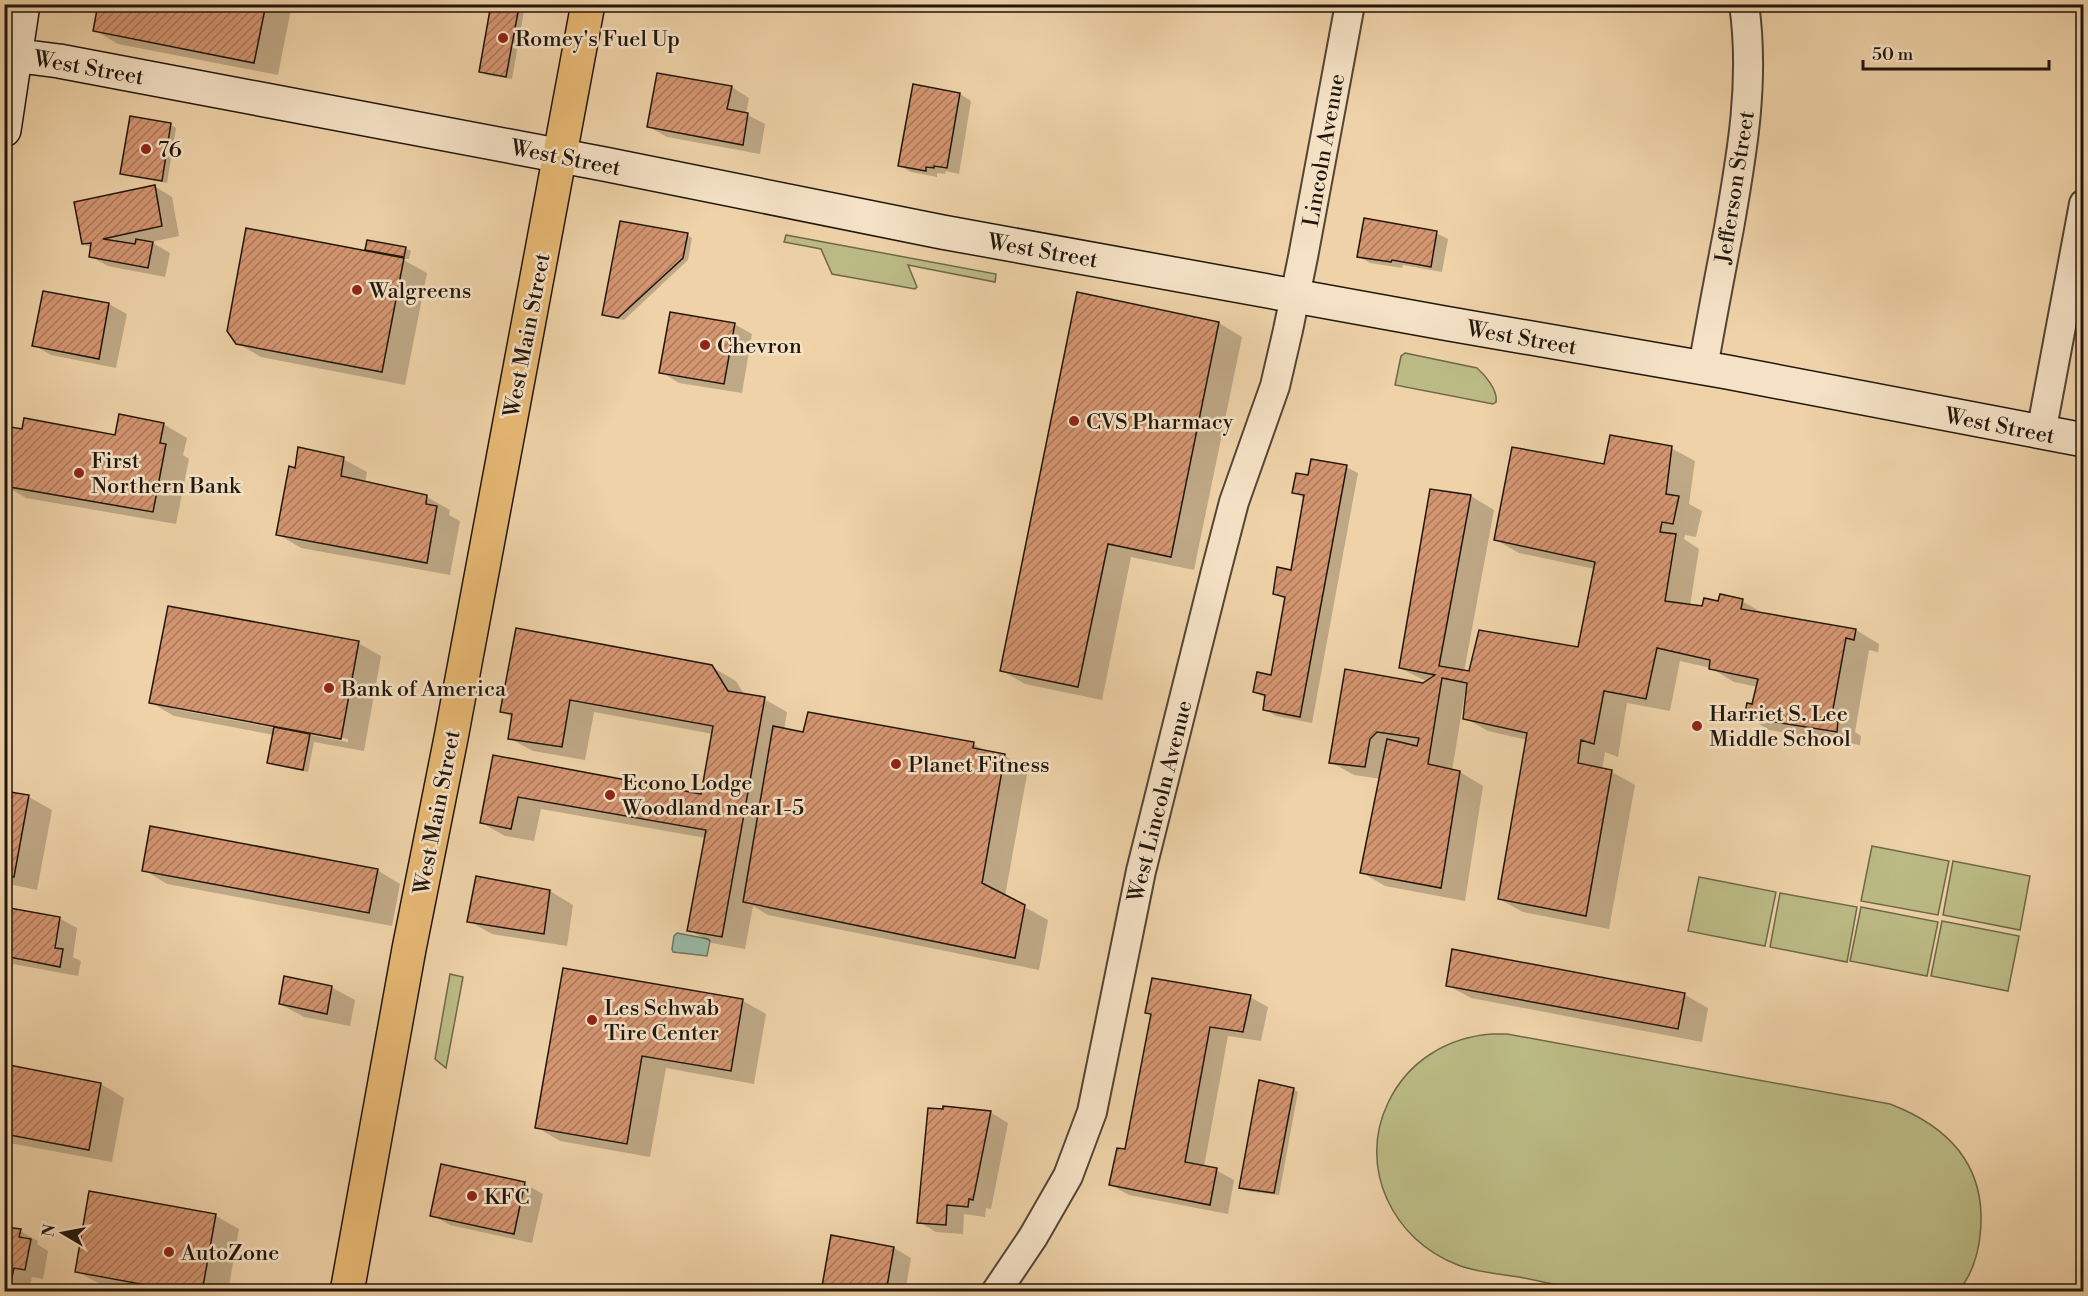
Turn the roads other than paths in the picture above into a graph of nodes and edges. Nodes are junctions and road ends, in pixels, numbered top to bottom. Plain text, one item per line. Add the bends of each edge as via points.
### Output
1 (23, 4) edge
2 (588, 4) edge
3 (1350, 4) edge
4 (1744, 4) edge
5 (10, 54) edge
6 (4, 130) edge
7 (560, 156) junction
8 (2084, 204) edge
9 (1295, 296) junction
10 (1703, 368) junction
11 (2041, 433) junction
12 (2084, 440) edge
13 (347, 1292) edge
14 (996, 1292) edge

1 - 5 main road
2 - 7 main road, West Main Street
3 - 9 street, Lincoln Avenue
4 - 10 street, Jefferson Street via 1748,108
5 - 6 main road
5 - 7 main road, West Street via 59,60
7 - 9 main road, West Street via 942,232
7 - 13 main road, West Main Street
8 - 11 street
9 - 10 main road, West Street
9 - 14 street, West Lincoln Avenue via 1275,386 1234,502 1141,871 1092,1112 1064,1185
10 - 11 main road, West Street
11 - 12 main road, West Street

